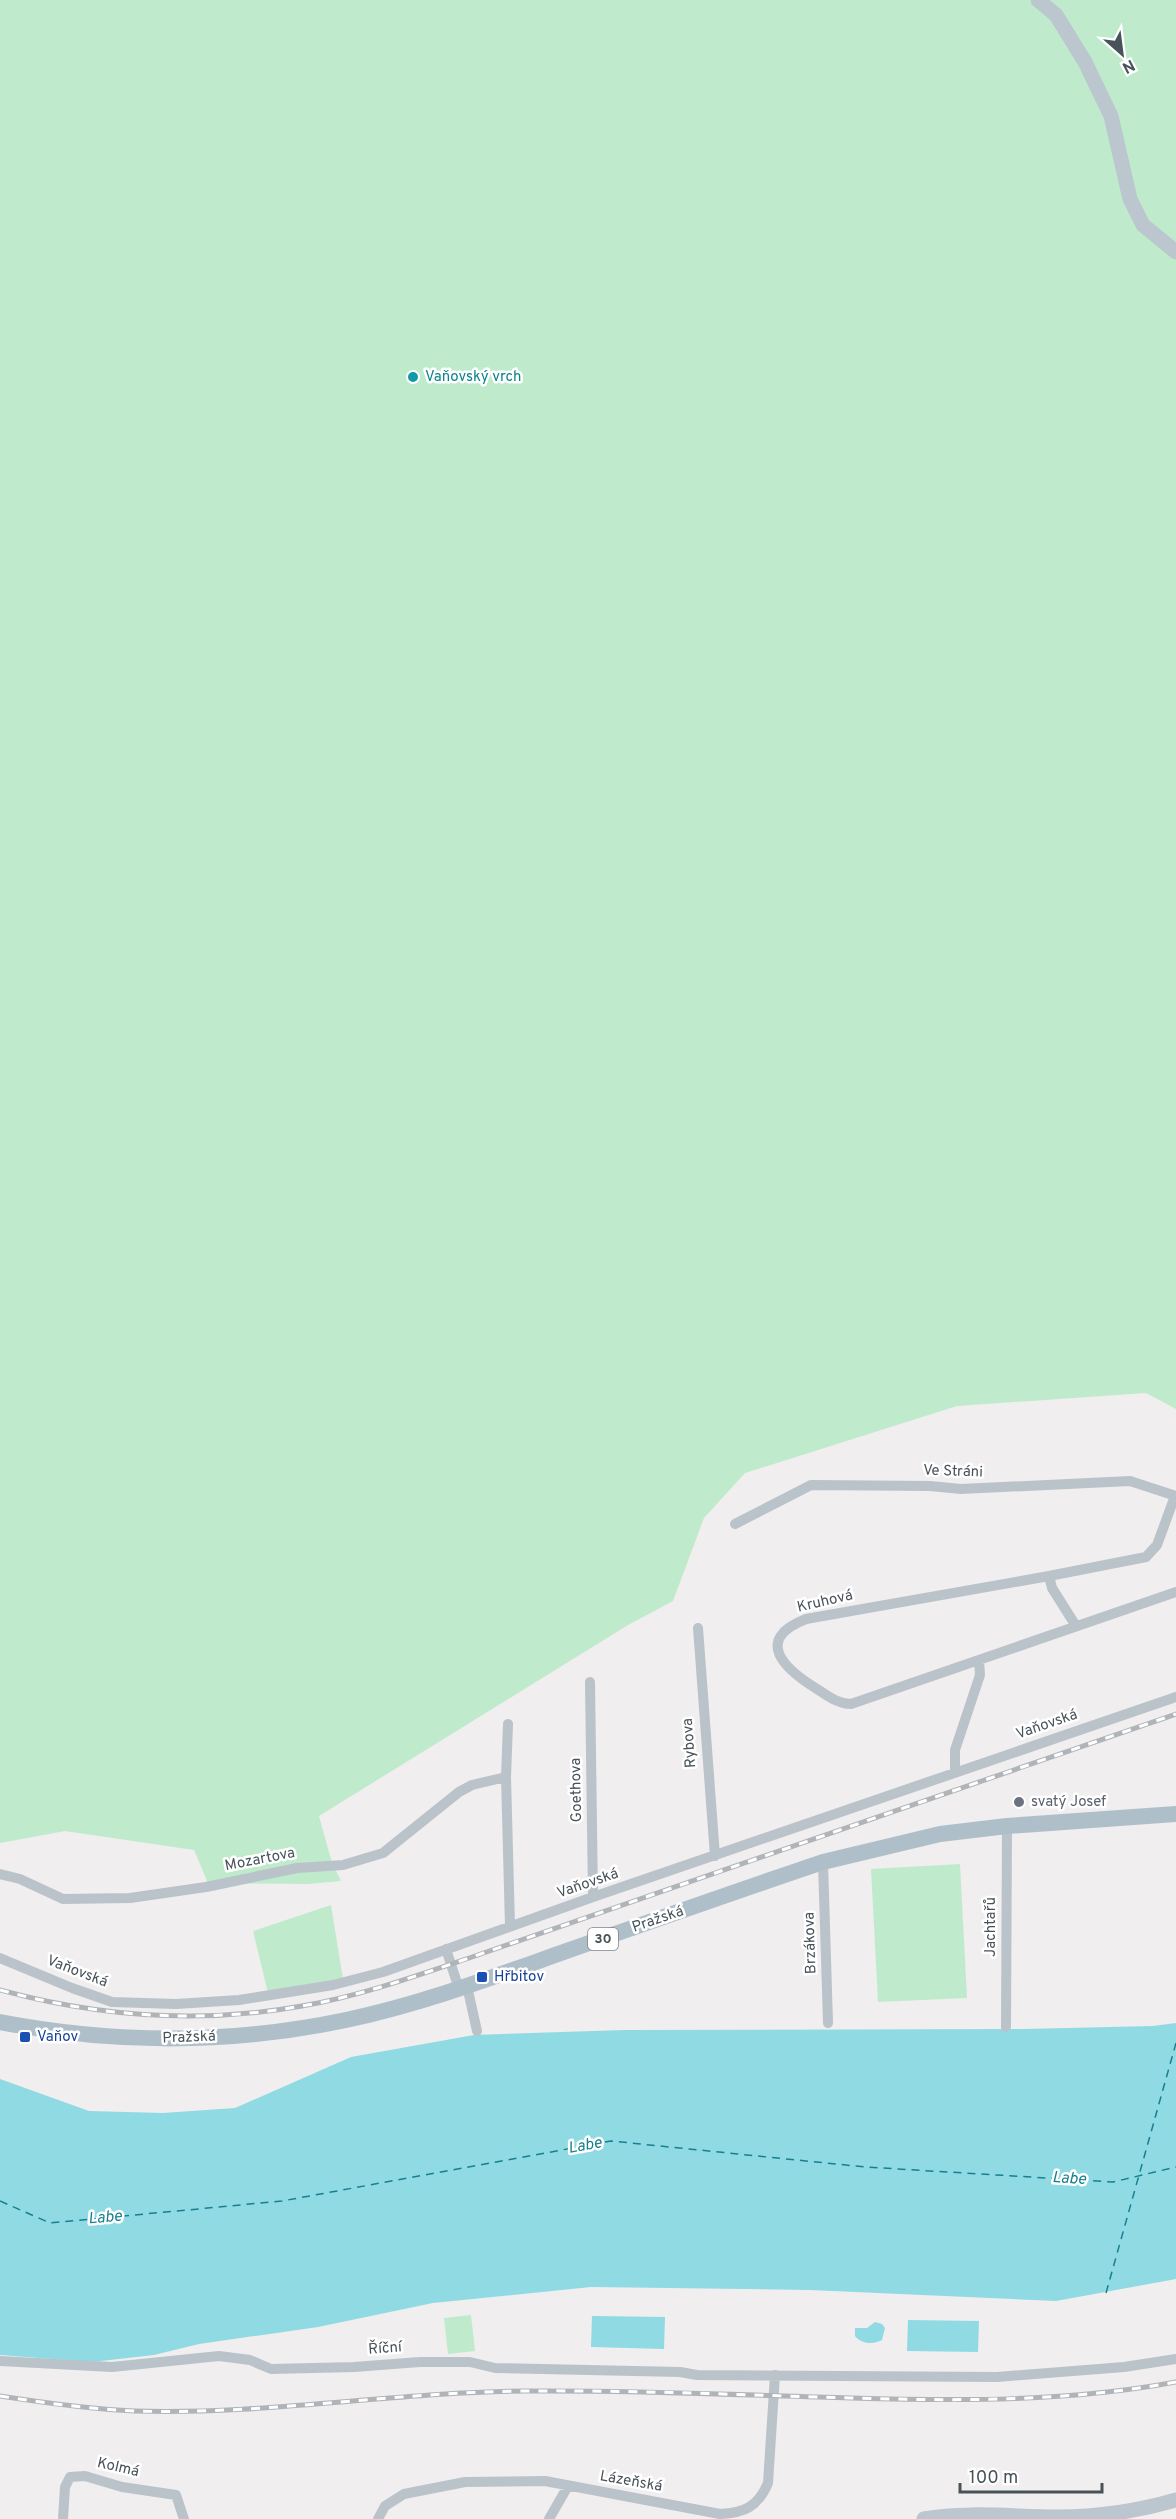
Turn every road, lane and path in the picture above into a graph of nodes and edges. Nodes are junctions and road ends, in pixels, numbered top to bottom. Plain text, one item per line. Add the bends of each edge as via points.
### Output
1 (1038, 0) edge
2 (1176, 252) edge
3 (1176, 1496) edge
4 (735, 1524) dead end
5 (1049, 1576) junction
6 (1176, 1592) edge
7 (1076, 1626) junction
8 (698, 1628) dead end
9 (979, 1660) junction
10 (590, 1682) dead end
11 (1176, 1697) edge
12 (508, 1724) dead end
13 (955, 1773) junction
14 (506, 1777) junction
15 (1176, 1814) edge
16 (1007, 1827) junction
17 (715, 1856) junction
18 (823, 1862) junction
19 (0, 1874) edge
20 (593, 1897) junction
21 (510, 1926) junction
22 (446, 1949) junction
23 (0, 1958) edge
24 (464, 1987) junction
25 (0, 2022) edge
26 (828, 2024) dead end
27 (1006, 2027) dead end
28 (477, 2031) dead end
29 (1176, 2359) edge
30 (0, 2361) edge
31 (775, 2375) junction
32 (568, 2486) junction
33 (1176, 2500) edge
34 (63, 2519) edge
35 (184, 2519) edge
36 (378, 2519) edge
37 (549, 2519) edge
38 (924, 2519) edge

1 - 2 street via 1056,15 1111,116 1130,199 1143,225
3 - 4 street, Ve Stráni via 1130,1481 961,1489 811,1485
3 - 5 street, Kruhová via 1157,1545 1146,1557
5 - 7 street via 1052,1588
5 - 9 street, Kruhová via 806,1619 786,1631 778,1645 779,1655 790,1670 844,1704
6 - 7 street, Kruhová
7 - 9 street, Kruhová
8 - 17 street, Rybova
9 - 13 street via 980,1675 955,1750
10 - 20 street, Goethova
11 - 13 street, Vaňovská
12 - 14 street
13 - 17 street, Vaňovská
14 - 19 street, Mozartova via 459,1792 383,1853 343,1865 297,1868 206,1887 119,1898 63,1899
14 - 21 street
15 - 16 main road, Pražská / 30
16 - 18 main road, Pražská / 30 via 918,1838
16 - 27 street, Jachtařů
17 - 20 street, Vaňovská
18 - 24 main road, Pražská / 30
18 - 26 street, Brzákova
20 - 21 street, Vaňovská
21 - 22 street, Vaňovská
22 - 23 street, Vaňovská via 333,1985 238,2000 176,2004 112,2002
22 - 24 street
24 - 25 main road, Pražská / 30 via 347,2020 230,2037 102,2037
24 - 28 street
29 - 31 street, Říční via 997,2377
30 - 31 street, Říční via 112,2367 219,2356 250,2360 271,2369 460,2362 495,2368
31 - 32 street, Lázeňská via 768,2483 763,2495 740,2513 720,2514
32 - 36 street, Lázeňská via 545,2481 465,2482 404,2494 385,2506
32 - 37 street
33 - 38 street via 1086,2517
34 - 35 street, Kolmá via 65,2487 70,2476 176,2495

